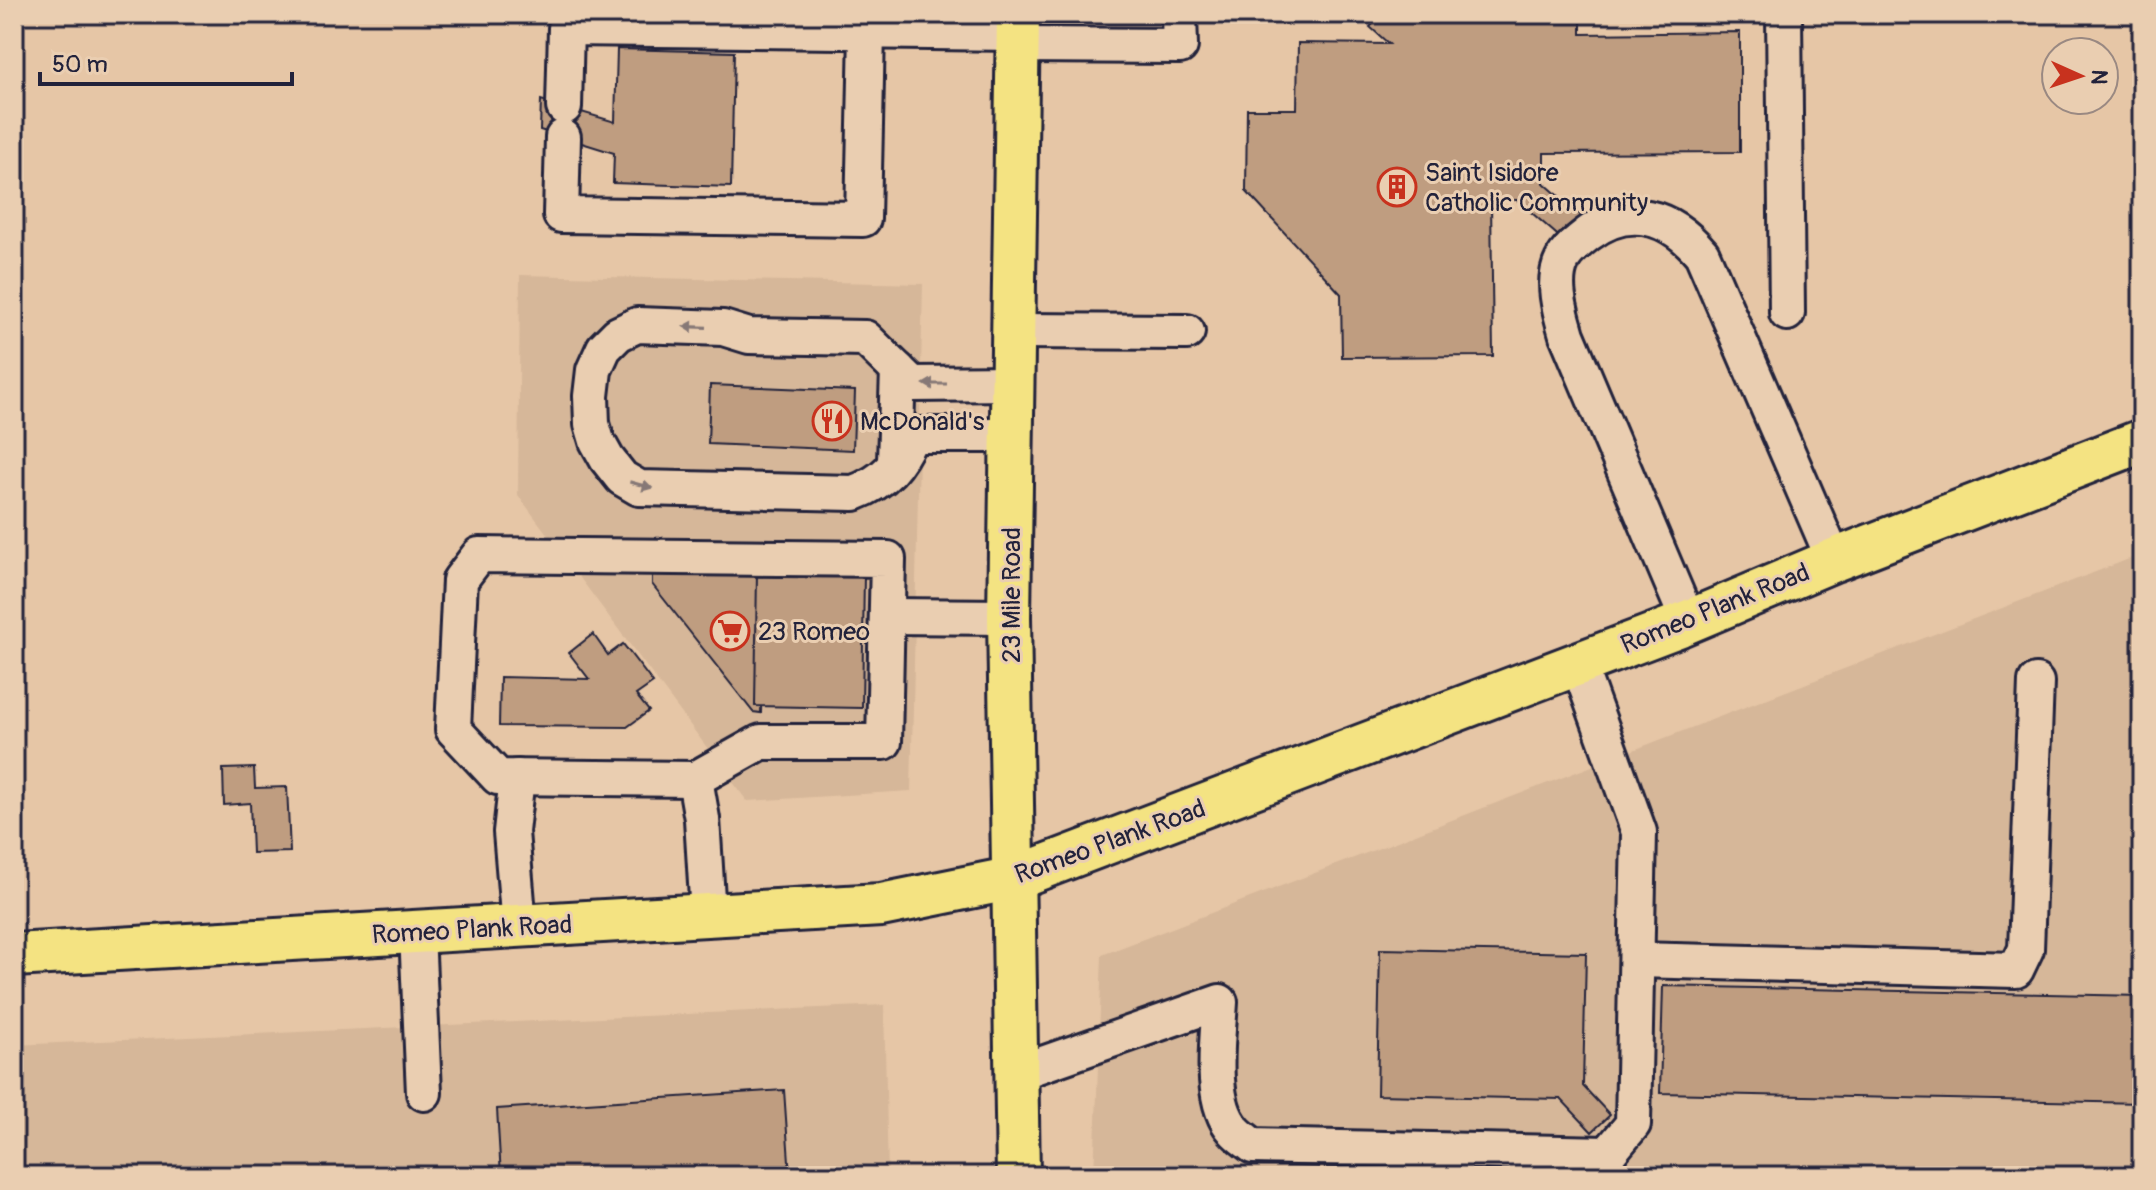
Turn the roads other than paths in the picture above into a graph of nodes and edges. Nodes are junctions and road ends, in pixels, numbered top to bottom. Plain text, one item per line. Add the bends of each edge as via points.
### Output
1 (1179, 14) edge
2 (1784, 14) edge
3 (867, 31) junction
4 (1018, 31) edge
5 (1787, 313) dead end
6 (1014, 331) junction
7 (1187, 332) dead end
8 (898, 370) junction
9 (1013, 383) junction
10 (1012, 435) junction
11 (2142, 441) edge
12 (894, 467) junction
13 (1834, 560) junction
14 (887, 616) junction
15 (1009, 617) junction
16 (1688, 621) junction
17 (1578, 663) junction
18 (2036, 682) dead end
19 (517, 777) junction
20 (695, 779) junction
21 (1014, 878) junction
22 (708, 915) junction
23 (519, 926) junction
24 (417, 932) junction
25 (14, 955) edge
26 (1637, 960) junction
27 (1017, 1073) junction
28 (424, 1093) dead end
29 (1018, 1176) edge

1 - 4 lane via 1180,46
2 - 5 lane
3 - 3 lane via 566,28 561,215 863,219
3 - 4 lane
4 - 6 main road, 23 Mile Road
6 - 7 lane
6 - 9 main road, 23 Mile Road
9 -> 8 lane via 912,384
8 - 12 lane
8 -> 12 lane via 865,338 749,336 723,328 637,325 604,348 591,396 597,441 622,478 639,488 854,493 876,484
9 - 10 main road, 23 Mile Road
10 - 12 lane via 912,435
10 - 15 main road, 23 Mile Road
11 - 13 main road, Romeo Plank Road
13 - 16 main road, Romeo Plank Road
13 - 16 lane via 1702,254 1687,236 1643,216 1600,225 1561,262 1560,311
14 - 15 lane
14 - 19 lane via 888,559 479,555 460,580 453,729 498,777
14 - 20 lane via 884,742 761,742
15 - 21 main road, 23 Mile Road
16 - 17 main road, Romeo Plank Road
17 - 21 main road, Romeo Plank Road
17 - 26 lane via 1639,832
18 - 26 lane via 2026,949 2016,970
19 - 20 lane
19 - 23 lane via 511,832
20 - 22 lane
21 - 22 main road, Romeo Plank Road via 881,905
21 - 27 main road, 23 Mile Road
22 - 23 main road, Romeo Plank Road
23 - 24 main road, Romeo Plank Road
24 - 25 main road, Romeo Plank Road
24 - 28 lane
26 - 27 lane via 1633,1124 1608,1154 1253,1146 1233,1129 1220,1103 1220,1002
27 - 29 main road, 23 Mile Road

